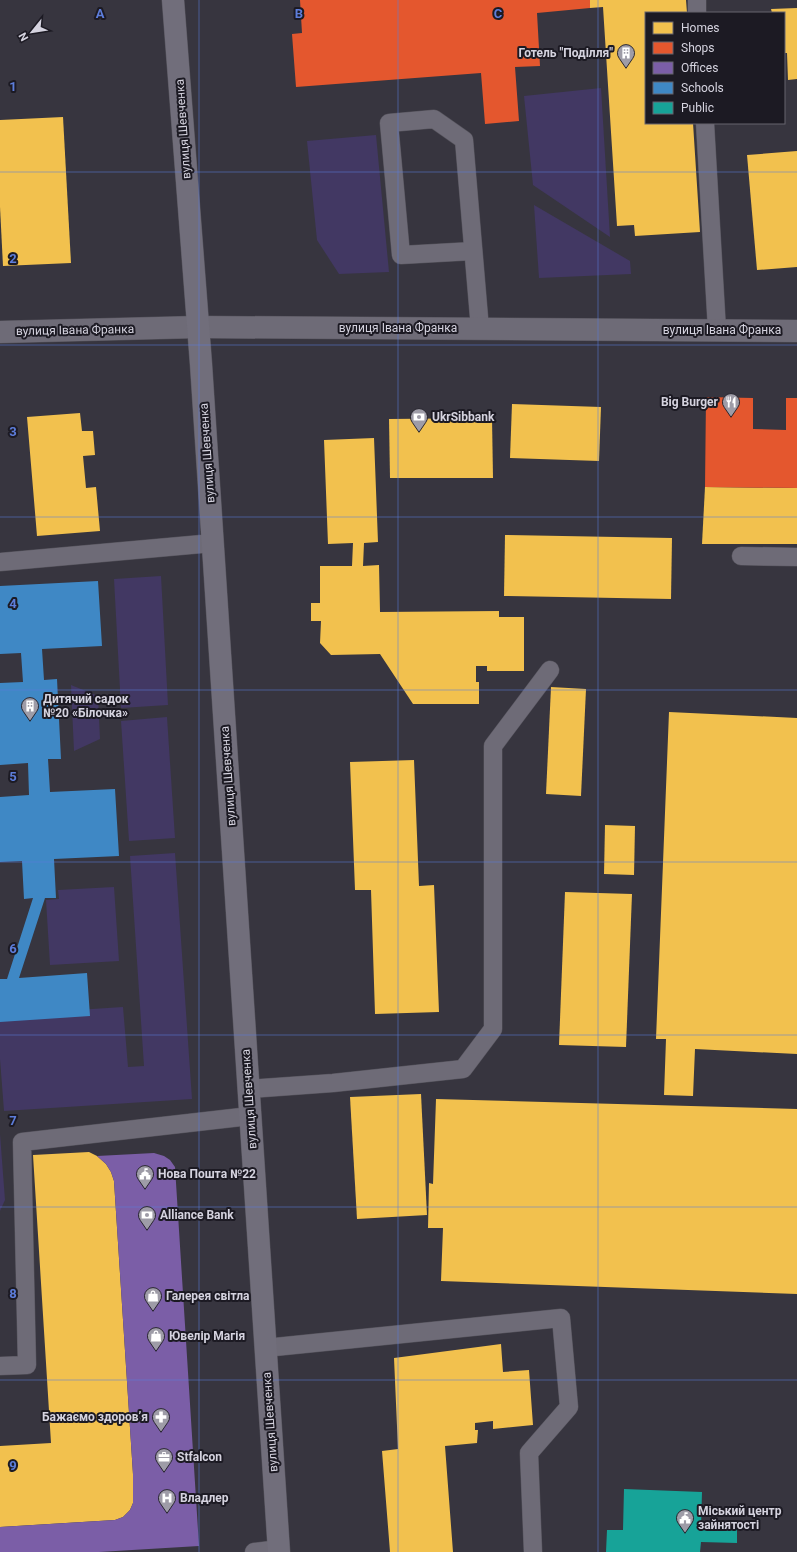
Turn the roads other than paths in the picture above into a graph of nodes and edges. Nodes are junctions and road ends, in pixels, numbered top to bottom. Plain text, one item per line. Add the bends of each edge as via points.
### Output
1 (174, 0) edge
2 (697, 0) edge
3 (698, 12) edge
4 (705, 124) edge
5 (473, 251) junction
6 (198, 327) junction
7 (480, 329) junction
8 (717, 330) junction
9 (797, 331) edge
10 (0, 332) edge
11 (212, 543) junction
12 (741, 556) dead end
13 (797, 557) edge
14 (0, 562) edge
15 (550, 670) dead end
16 (249, 1088) junction
17 (250, 1116) junction
18 (265, 1348) junction
19 (0, 1366) edge
20 (279, 1550) edge
21 (254, 1552) edge
22 (533, 1552) edge

1 - 6 main road, вулиця Шевченка
2 - 3 lane
4 - 8 lane
5 - 5 lane via 464,140 434,119 389,123 401,255
5 - 7 lane
6 - 7 street, вулиця Івана Франка
6 - 10 street, вулиця Івана Франка
6 - 11 main road, вулиця Шевченка
7 - 8 street, вулиця Івана Франка
8 - 9 street, вулиця Івана Франка
11 - 14 lane
11 - 16 main road, вулиця Шевченка
12 - 13 lane
15 - 16 lane via 493,746 493,1029 463,1069
16 - 17 main road, вулиця Шевченка
17 - 18 main road, вулиця Шевченка
17 - 19 lane via 22,1142 27,1365
18 - 20 main road, вулиця Шевченка
18 - 22 lane via 561,1318 569,1407 529,1453
20 - 21 lane

